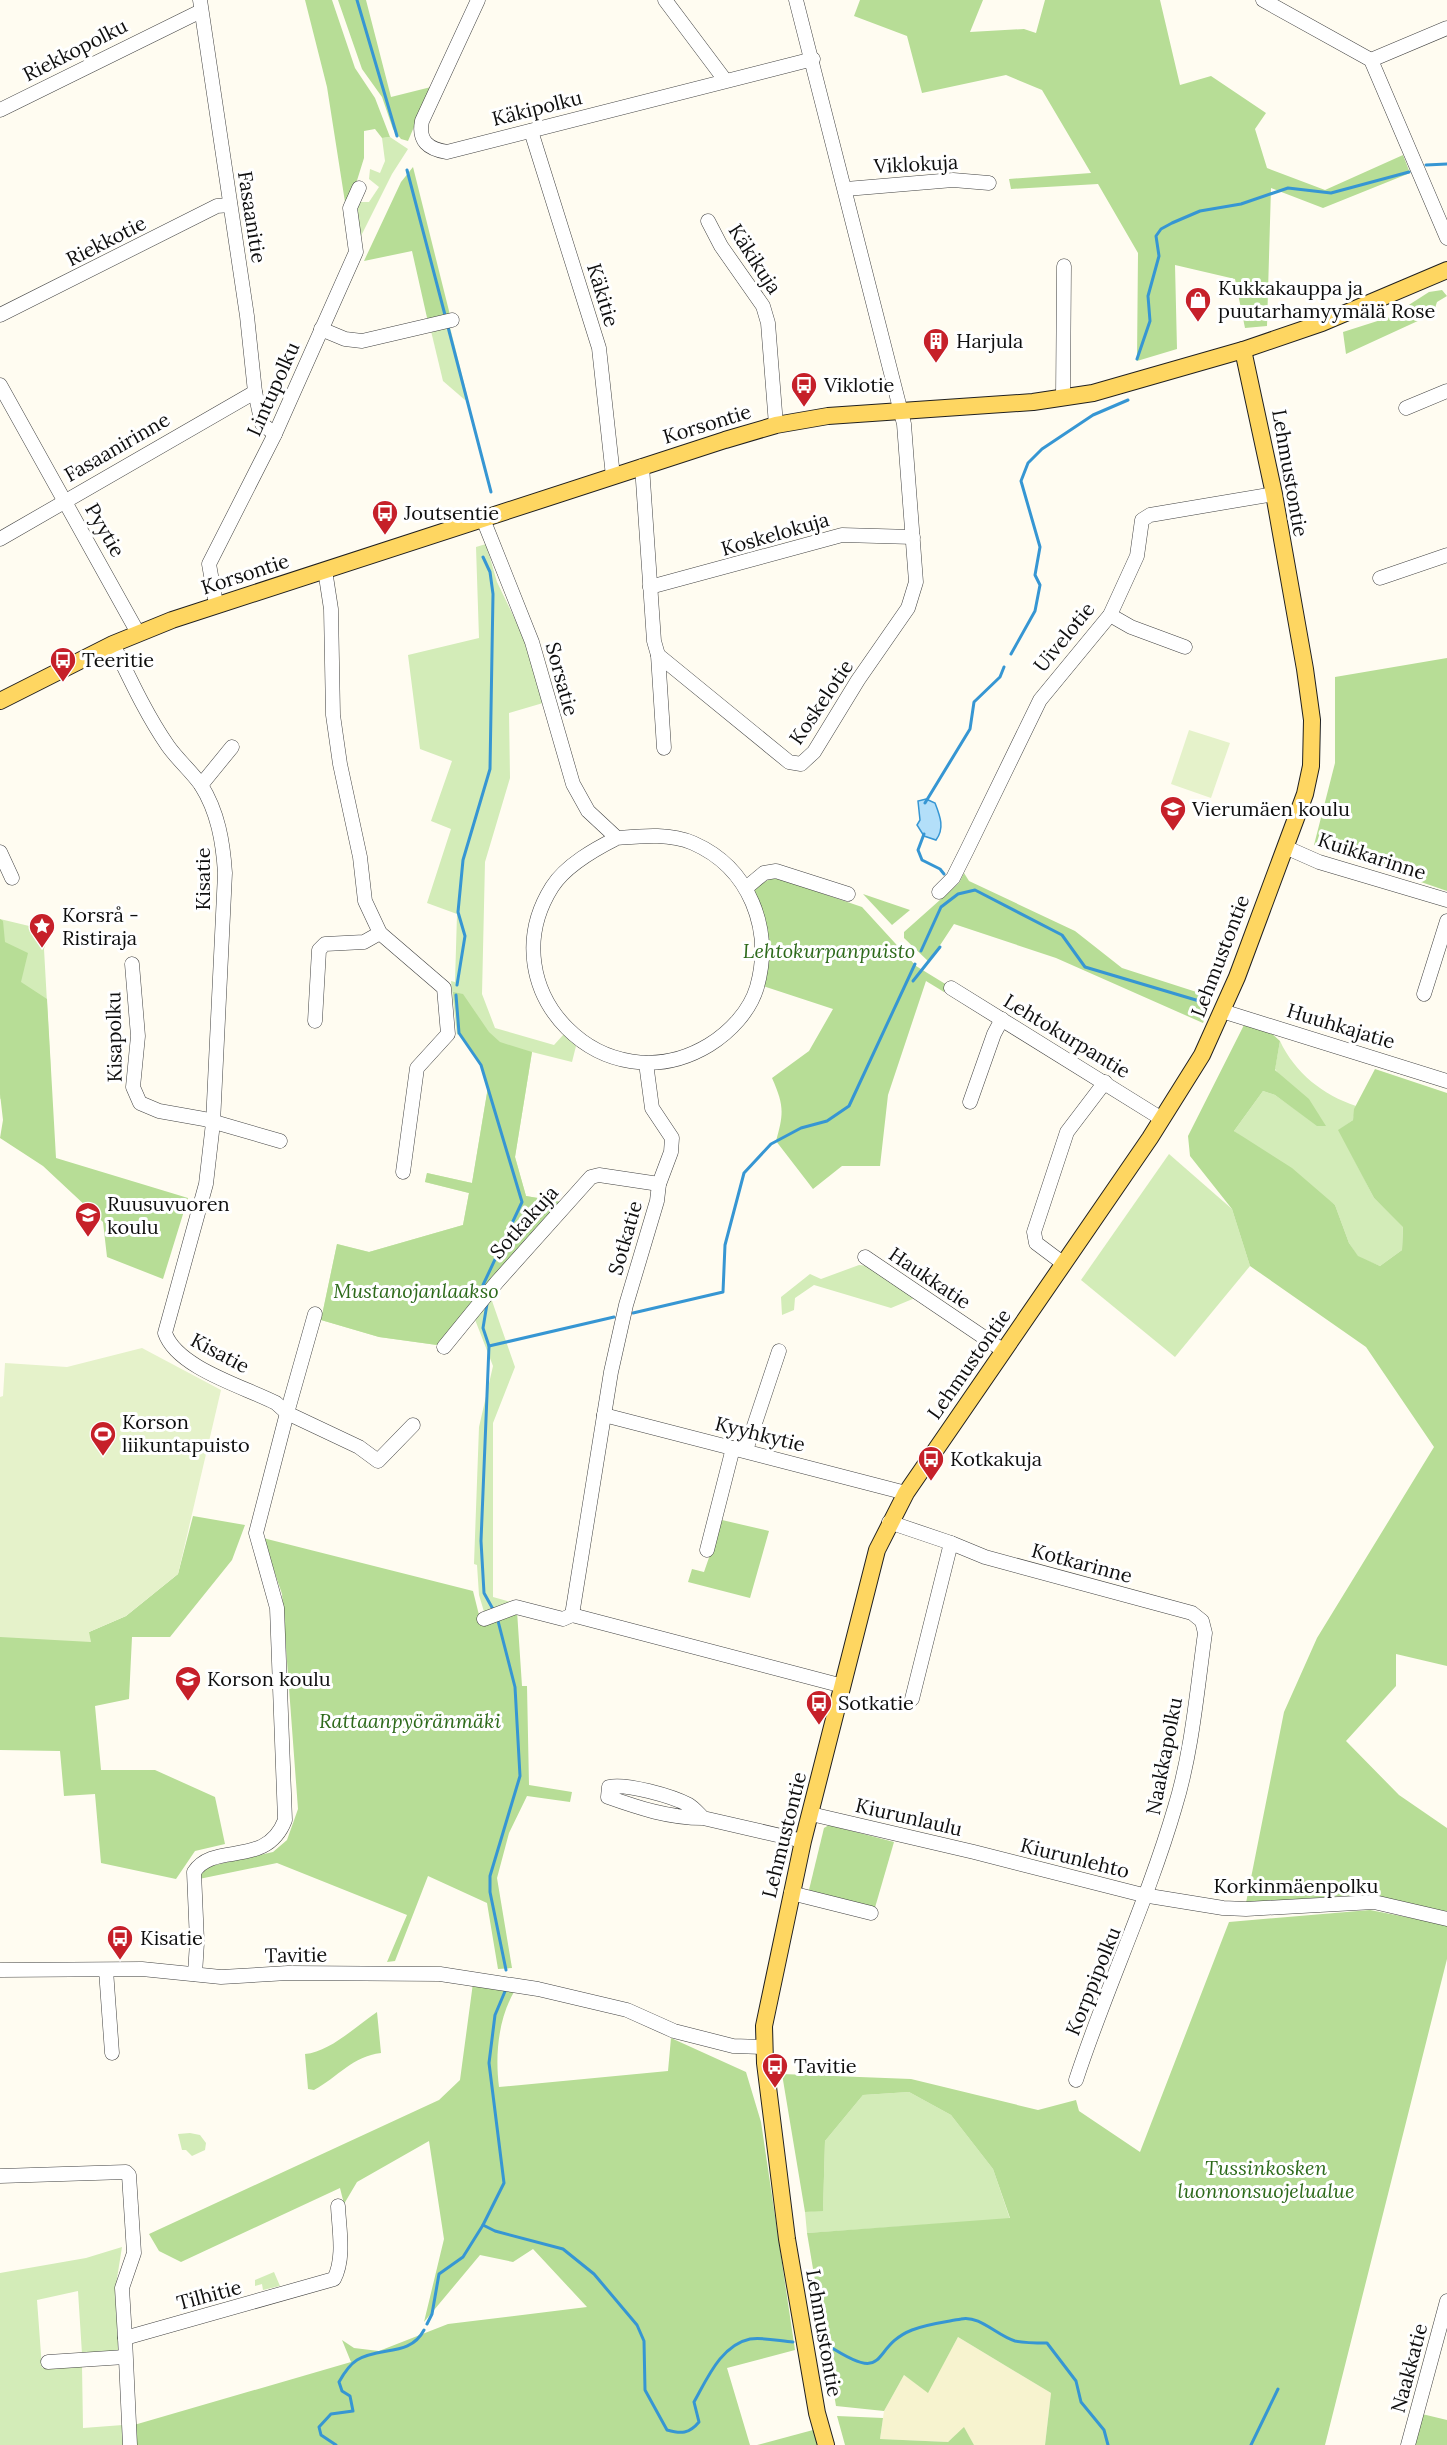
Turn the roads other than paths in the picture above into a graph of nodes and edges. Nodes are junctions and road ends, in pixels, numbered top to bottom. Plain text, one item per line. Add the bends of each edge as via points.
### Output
1 (478, 0) edge
2 (664, 0) edge
3 (796, 0) edge
4 (1263, 0) edge
5 (200, 5) edge
6 (1447, 28) edge
7 (813, 59) junction
8 (1371, 60) junction
9 (725, 80) junction
10 (0, 110) edge
11 (531, 130) junction
12 (989, 183) dead end
13 (359, 188) dead end
14 (846, 189) junction
15 (230, 205) junction
16 (708, 221) dead end
17 (1447, 238) edge
18 (1064, 266) dead end
19 (1447, 270) edge
20 (0, 315) edge
21 (452, 320) dead end
22 (321, 329) junction
23 (1243, 350) junction
24 (0, 385) edge
25 (255, 392) junction
26 (1447, 392) edge
27 (1063, 398) junction
28 (1406, 408) dead end
29 (900, 410) junction
30 (776, 425) junction
31 (275, 434) junction
32 (642, 466) junction
33 (613, 476) junction
34 (1274, 494) junction
35 (65, 500) junction
36 (483, 519) junction
37 (913, 537) junction
38 (0, 539) edge
39 (1447, 555) edge
40 (325, 570) junction
41 (1380, 578) dead end
42 (650, 587) junction
43 (216, 604) junction
44 (1110, 615) junction
45 (138, 633) junction
46 (113, 644) junction
47 (1185, 646) dead end
48 (658, 655) junction
49 (0, 701) edge
50 (232, 747) dead end
51 (664, 748) dead end
52 (201, 785) junction
53 (617, 838) junction
54 (1285, 847) junction
55 (0, 852) edge
56 (12, 878) dead end
57 (746, 888) junction
58 (939, 892) dead end
59 (848, 894) dead end
60 (1447, 900) edge
61 (1447, 921) edge
62 (380, 933) junction
63 (132, 964) dead end
64 (951, 988) dead end
65 (1424, 994) dead end
66 (1222, 1011) junction
67 (1002, 1019) junction
68 (315, 1021) dead end
69 (646, 1063) junction
70 (1447, 1080) edge
71 (1105, 1082) junction
72 (970, 1102) dead end
73 (1162, 1119) junction
74 (213, 1123) junction
75 (280, 1141) dead end
76 (403, 1172) dead end
77 (659, 1184) junction
78 (865, 1257) dead end
79 (1064, 1264) junction
80 (315, 1314) dead end
81 (444, 1347) dead end
82 (779, 1351) dead end
83 (1004, 1351) junction
84 (287, 1413) junction
85 (604, 1415) junction
86 (413, 1425) dead end
87 (739, 1449) junction
88 (906, 1493) junction
89 (889, 1521) junction
90 (951, 1543) junction
91 (707, 1550) dead end
92 (572, 1615) junction
93 (484, 1619) dead end
94 (1202, 1621) joint
95 (843, 1686) junction
96 (912, 1699) dead end
97 (811, 1814) junction
98 (703, 1818) junction
99 (803, 1841) junction
100 (998, 1858) joint
101 (791, 1893) junction
102 (1143, 1895) junction
103 (871, 1913) dead end
104 (1447, 1920) edge
105 (0, 1970) edge
106 (106, 1970) junction
107 (195, 1974) junction
108 (764, 2047) junction
109 (112, 2053) dead end
110 (1076, 2080) dead end
111 (0, 2176) edge
112 (338, 2206) dead end
113 (1447, 2301) edge
114 (125, 2338) junction
115 (125, 2357) junction
116 (48, 2362) dead end
117 (130, 2445) edge
118 (826, 2445) edge
119 (1408, 2445) edge

1 - 11 street, Käkipolku via 422,122 423,141 430,148 446,152
2 - 9 street
3 - 7 street
4 - 8 street
5 - 10 street, Riekkopolku
5 - 15 street, Fasaanitie
6 - 8 street
7 - 9 street, Käkipolku
7 - 14 street
8 - 17 street
9 - 11 street, Käkipolku
11 - 33 street, Käkitie via 599,348
12 - 14 street, Viklokuja via 952,180
13 - 22 street, Lintupolku via 350,208 356,252
14 - 29 street
15 - 20 street, Riekkotie via 217,206
15 - 25 street, Fasaanitie
16 - 30 street, Käkikuja via 763,306 768,323
18 - 27 street
19 - 23 main road, Korsontie via 1322,323
21 - 22 street via 362,341
22 - 31 street, Lintupolku
23 - 27 main road, Korsontie via 1155,377
23 - 34 main road, Lehmustontie
24 - 35 street, Pyytie
25 - 31 street, Fasaanitie via 262,424
25 - 35 street, Fasaanirinne
26 - 28 street
27 - 29 main road, Korsontie
29 - 30 main road, Korsontie
29 - 37 street, Koskelotie
30 - 32 main road, Korsontie
31 - 43 street, Lintupolku via 209,564
32 - 33 main road, Korsontie
32 - 42 street
33 - 36 main road, Korsontie
34 - 44 street, Uivelotie via 1150,515 1142,520 1137,556
34 - 54 main road, Lehmustontie via 1312,720 1311,766
35 - 38 street, Fasaanirinne
35 - 45 street, Pyytie
36 - 40 main road, Korsontie
36 - 53 street, Sorsatie via 532,642 573,784 588,811
37 - 42 street, Koskelokuja via 842,535
37 - 48 street, Koskelotie via 916,582 908,608 814,752 801,764 789,762
39 - 41 street
40 - 43 main road, Korsontie
40 - 62 street via 331,609 336,737 365,900
42 - 48 street
43 - 45 main road, Korsontie
44 - 47 street via 1131,627
44 - 58 street, Uivelotie via 1040,700 963,860
45 - 46 main road, Korsontie
46 - 49 main road, Korsontie
46 - 52 street, Kisatie via 151,719
48 - 51 street
50 - 52 street
52 - 74 street, Kisatie via 223,841 225,873
53 - 57 street via 648,835 692,843 731,869
53 - 69 street via 563,873 552,886 540,911 534,959 542,991 557,1017 578,1040 604,1054
54 - 60 street, Kuikkarinne via 1319,862
54 - 66 main road, Lehmustontie
55 - 56 street
57 - 59 street via 764,873 776,871
57 - 69 street via 764,939 762,970 754,995 722,1037 676,1060
61 - 65 street
62 - 68 street via 364,942 325,944 319,950
62 - 76 street via 441,983 447,997 448,1034 417,1068
63 - 74 street, Kisapolku via 138,1036 133,1087 136,1097 140,1103 159,1111
64 - 67 street, Lehtokurpantie
66 - 70 street, Huuhkajatie
66 - 73 main road, Lehmustontie via 1202,1055
67 - 71 street, Lehtokurpantie
67 - 72 street
69 - 77 street, Sotkatie via 652,1108 672,1138 667,1168
71 - 73 street, Lehtokurpantie
71 - 79 street via 1067,1132 1034,1232 1036,1243
73 - 79 main road, Lehmustontie
74 - 75 street
74 - 84 street, Kisatie via 202,1205 165,1333 175,1351 188,1361 276,1403
77 - 81 street, Sotkakuja via 591,1177
77 - 85 street, Sotkatie via 626,1305
78 - 83 street, Haukkatie
79 - 83 main road, Lehmustontie
80 - 84 street
82 - 87 street
83 - 88 main road, Lehmustontie
84 - 86 street via 359,1447 378,1461
84 - 107 street via 256,1533 277,1608 285,1820 269,1843 208,1860 194,1872
85 - 87 street, Kyyhkytie
85 - 92 street, Sotkatie
87 - 88 street, Kyyhkytie
87 - 91 street
88 - 89 main road, Lehmustontie
89 - 90 street
89 - 95 main road, Lehmustontie via 877,1550
90 - 94 street, Kotkarinne via 986,1557 1192,1613
90 - 96 street
92 - 93 street via 564,1619 516,1607
92 - 95 street
94 - 102 street, Naakkapolku via 1205,1633 1176,1804 1159,1860
95 - 97 main road, Lehmustontie
97 - 99 main road, Lehmustontie
97 - 100 street, Kiurunlaulu
98 - 98 street via 679,1800 619,1784 609,1787 608,1797 627,1804 667,1816
98 - 99 street
99 - 101 main road, Lehmustontie
100 - 102 street, Kiurunlehto
101 - 103 street
101 - 108 main road, Lehmustontie via 764,2026
102 - 104 street, Korkinmäenpolku via 1246,1909 1374,1902
102 - 110 street, Korppipolku via 1139,1917
105 - 106 street, Tavitie
106 - 107 street, Tavitie
106 - 109 street
107 - 108 street, Tavitie via 440,1974 538,1989 627,2010 674,2031 733,2046
108 - 118 main road, Lehmustontie via 787,2239
111 - 114 street via 126,2172 129,2175 134,2253 122,2289
112 - 114 street, Tilhitie via 340,2248 334,2279
113 - 119 street, Naakkatie
114 - 115 street
115 - 116 street
115 - 117 street

